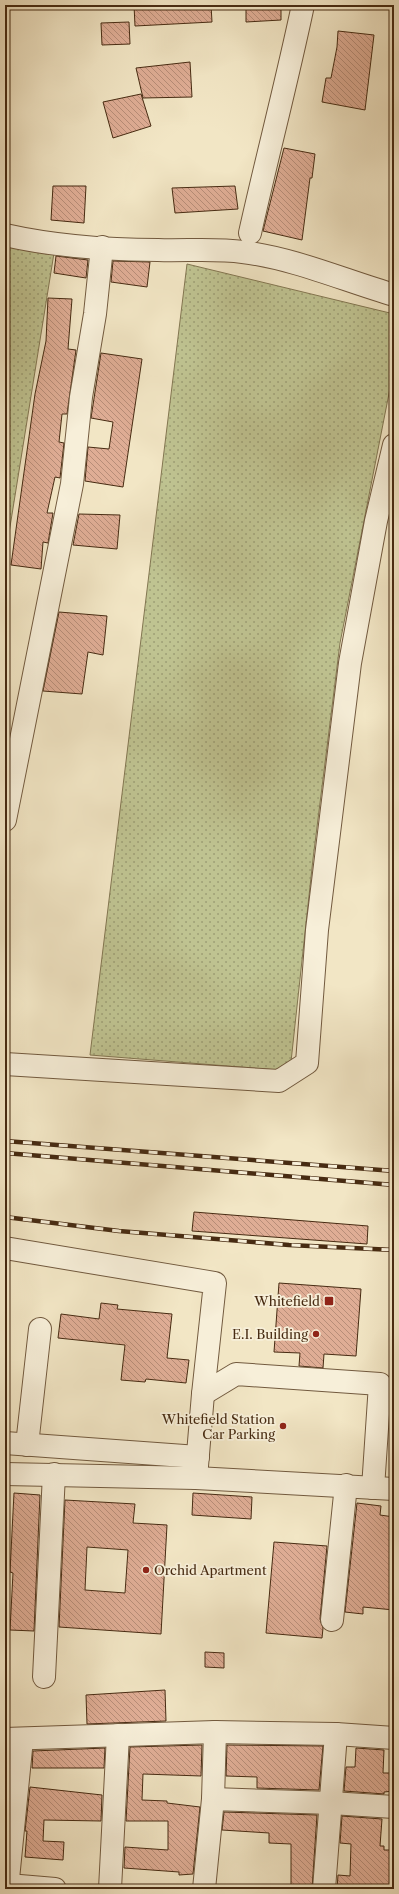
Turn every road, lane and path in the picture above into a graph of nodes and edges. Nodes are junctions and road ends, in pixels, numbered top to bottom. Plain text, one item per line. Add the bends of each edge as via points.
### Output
1 (303, 5) edge
2 (250, 233) dead end
3 (5, 235) edge
4 (102, 247) junction
5 (394, 295) edge
6 (394, 445) edge
7 (5, 820) edge
8 (5, 1064) edge
9 (5, 1248) edge
10 (40, 1329) dead end
11 (203, 1394) junction
12 (5, 1443) edge
13 (27, 1445) junction
14 (197, 1467) junction
15 (5, 1474) edge
16 (54, 1474) junction
17 (346, 1486) junction
18 (384, 1488) edge
19 (332, 1620) dead end
20 (44, 1677) dead end
21 (215, 1732) junction
22 (336, 1734) junction
23 (118, 1735) junction
24 (394, 1738) edge
25 (14, 1739) edge
26 (213, 1799) junction
27 (331, 1803) junction
28 (394, 1807) edge
29 (8, 1887) edge
30 (55, 1889) edge
31 (110, 1889) edge
32 (204, 1889) edge
33 (324, 1889) edge

1 - 2 street
3 - 4 street via 27,240
4 - 5 street via 243,252 284,259
4 - 7 street via 72,484
6 - 8 street via 376,521 350,663 317,930 307,1063 279,1081
9 - 11 street via 215,1283
10 - 13 street
11 - 14 street
11 - 18 street via 236,1374 380,1384
12 - 13 street
13 - 14 street
14 - 16 street
14 - 17 street
15 - 16 street
16 - 20 street
17 - 18 street
17 - 19 street
21 - 22 street
21 - 23 street
21 - 26 street
22 - 24 street
22 - 27 street
23 - 25 street
23 - 31 street
25 - 29 street
26 - 27 street
26 - 32 street
27 - 28 street
27 - 33 street
29 - 30 street

